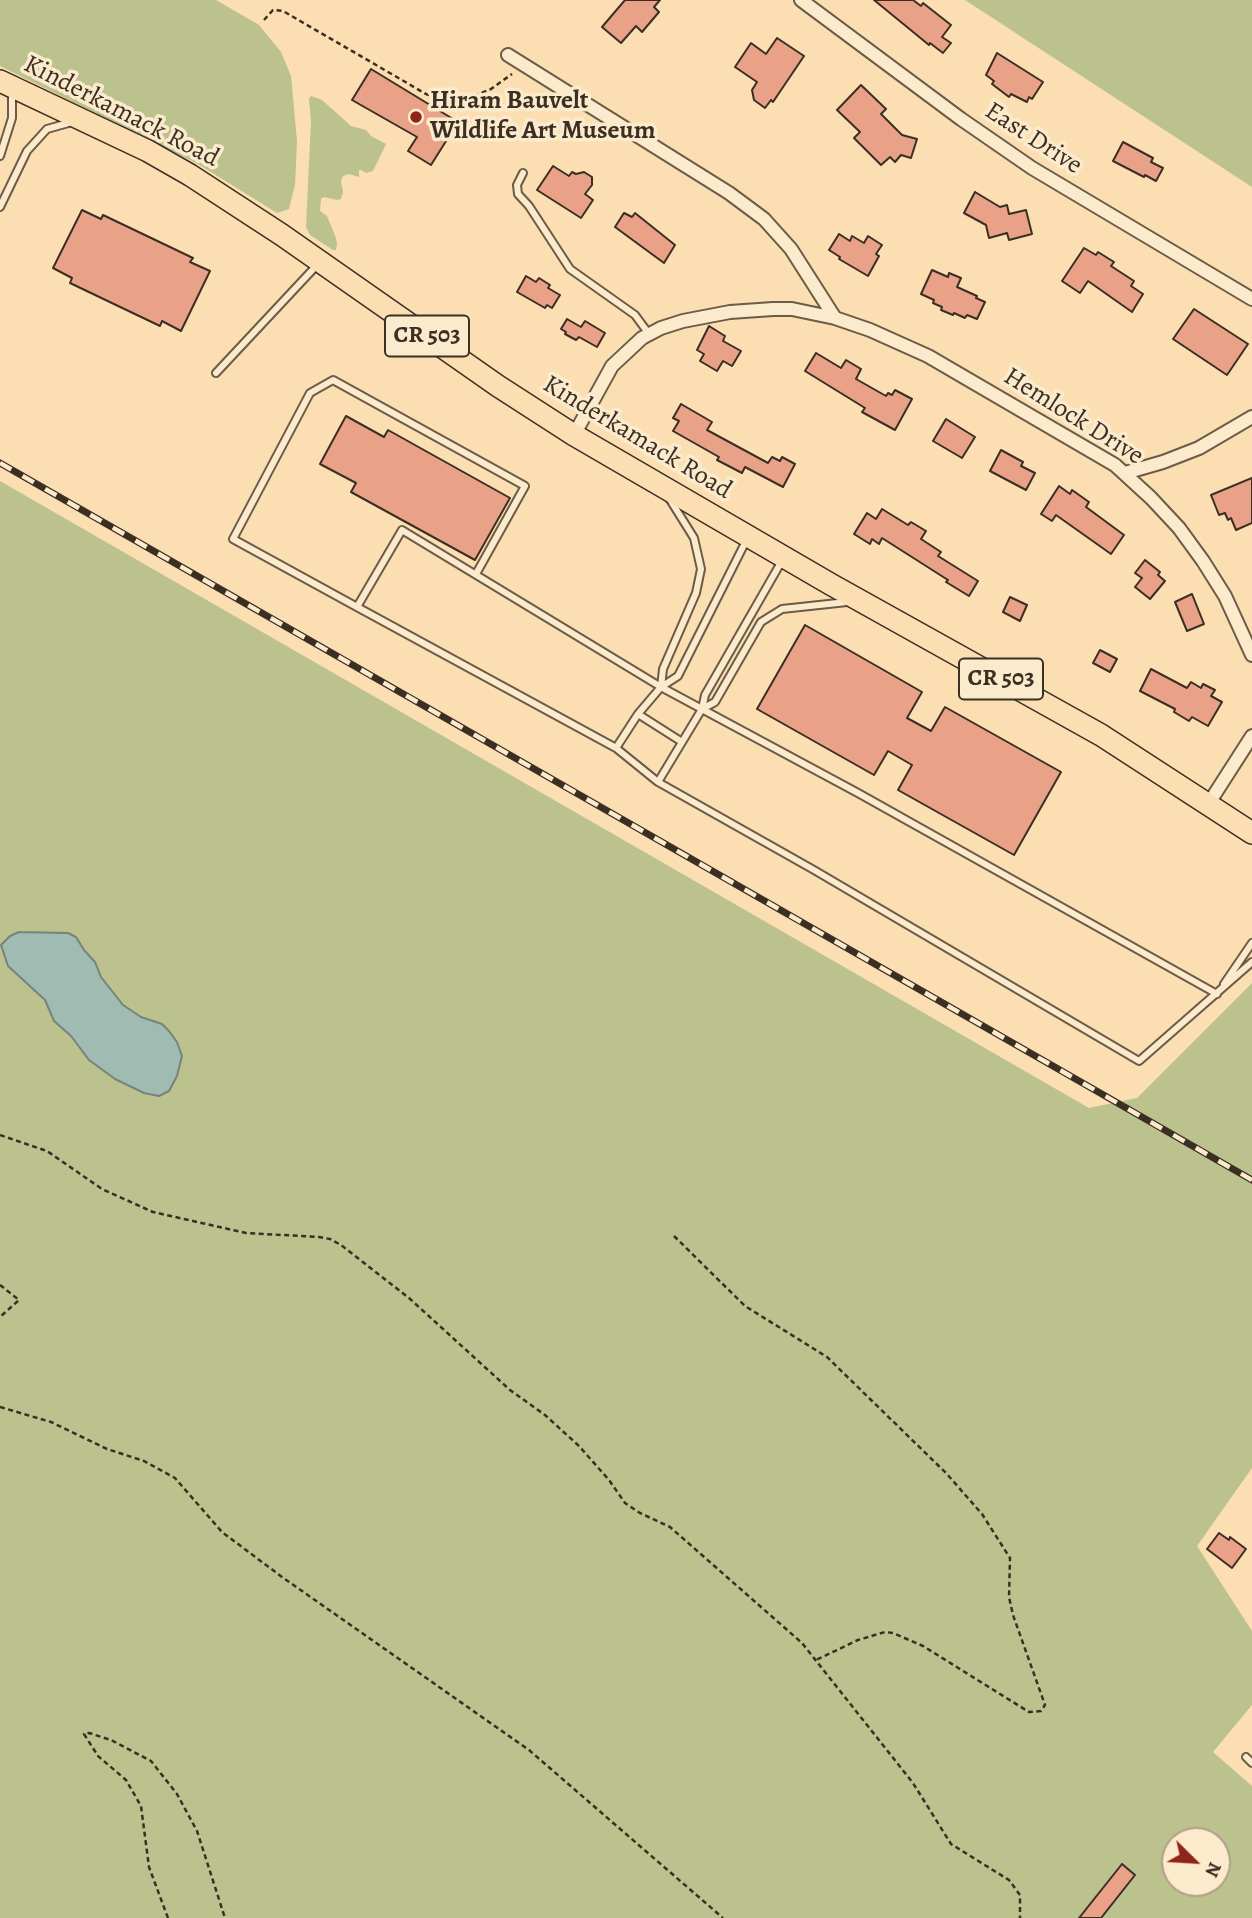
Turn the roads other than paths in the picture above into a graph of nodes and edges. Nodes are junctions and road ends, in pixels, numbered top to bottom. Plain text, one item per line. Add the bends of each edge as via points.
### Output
1 (801, 0) edge
2 (508, 55) dead end
3 (6, 84) edge
4 (80, 120) junction
5 (0, 156) edge
6 (523, 173) dead end
7 (0, 206) edge
8 (320, 262) junction
9 (1252, 299) edge
10 (835, 318) junction
11 (649, 334) junction
12 (216, 373) dead end
13 (1252, 417) edge
14 (574, 435) junction
15 (1125, 473) junction
16 (662, 488) junction
17 (748, 537) junction
18 (783, 557) junction
19 (476, 574) junction
20 (860, 601) junction
21 (357, 607) junction
22 (1252, 655) edge
23 (662, 687) junction
24 (702, 709) junction
25 (638, 714) junction
26 (1252, 736) edge
27 (682, 742) junction
28 (616, 748) junction
29 (658, 782) junction
30 (1209, 803) junction
31 (1252, 832) edge
32 (1252, 943) edge
33 (1252, 962) edge
34 (1217, 994) junction

1 - 9 street, East Drive via 1032,168
2 - 10 street via 764,219 791,249
3 - 4 main road, Kinderkamack Road / CR 503
3 - 5 lane via 12,118
4 - 7 lane via 47,129 27,151
4 - 8 main road, Kinderkamack Road / CR 503 via 190,174
6 - 11 lane via 518,194 570,270 635,315
8 - 12 lane
8 - 14 main road, Kinderkamack Road / CR 503
10 - 11 street, Hemlock Drive via 792,309 730,312 683,321
10 - 15 street, Hemlock Drive via 928,356
11 - 14 street, Hemlock Drive via 612,366
13 - 15 street via 1199,448
14 - 16 main road, Kinderkamack Road / CR 503
15 - 22 street, Hemlock Drive via 1179,528 1203,561
16 - 17 main road, Kinderkamack Road / CR 503
16 - 23 lane via 694,538 701,569 696,593 663,669
17 - 18 main road, Kinderkamack Road / CR 503
17 - 23 lane via 678,676
18 - 20 main road, Kinderkamack Road / CR 503
18 - 24 lane via 705,695
19 - 21 lane via 402,530
19 - 21 lane via 525,486 333,380 310,393 233,539
19 - 23 lane
20 - 24 lane via 782,609 761,622 715,702
20 - 30 main road, Kinderkamack Road / CR 503 via 1101,735
21 - 28 lane
23 - 24 lane
23 - 25 lane
24 - 27 lane
24 - 34 lane
25 - 27 lane
25 - 28 lane
26 - 30 street
27 - 29 lane
28 - 29 lane
29 - 34 lane via 1139,1061
30 - 31 main road, Kinderkamack Road / CR 503
32 - 34 lane
33 - 34 lane

